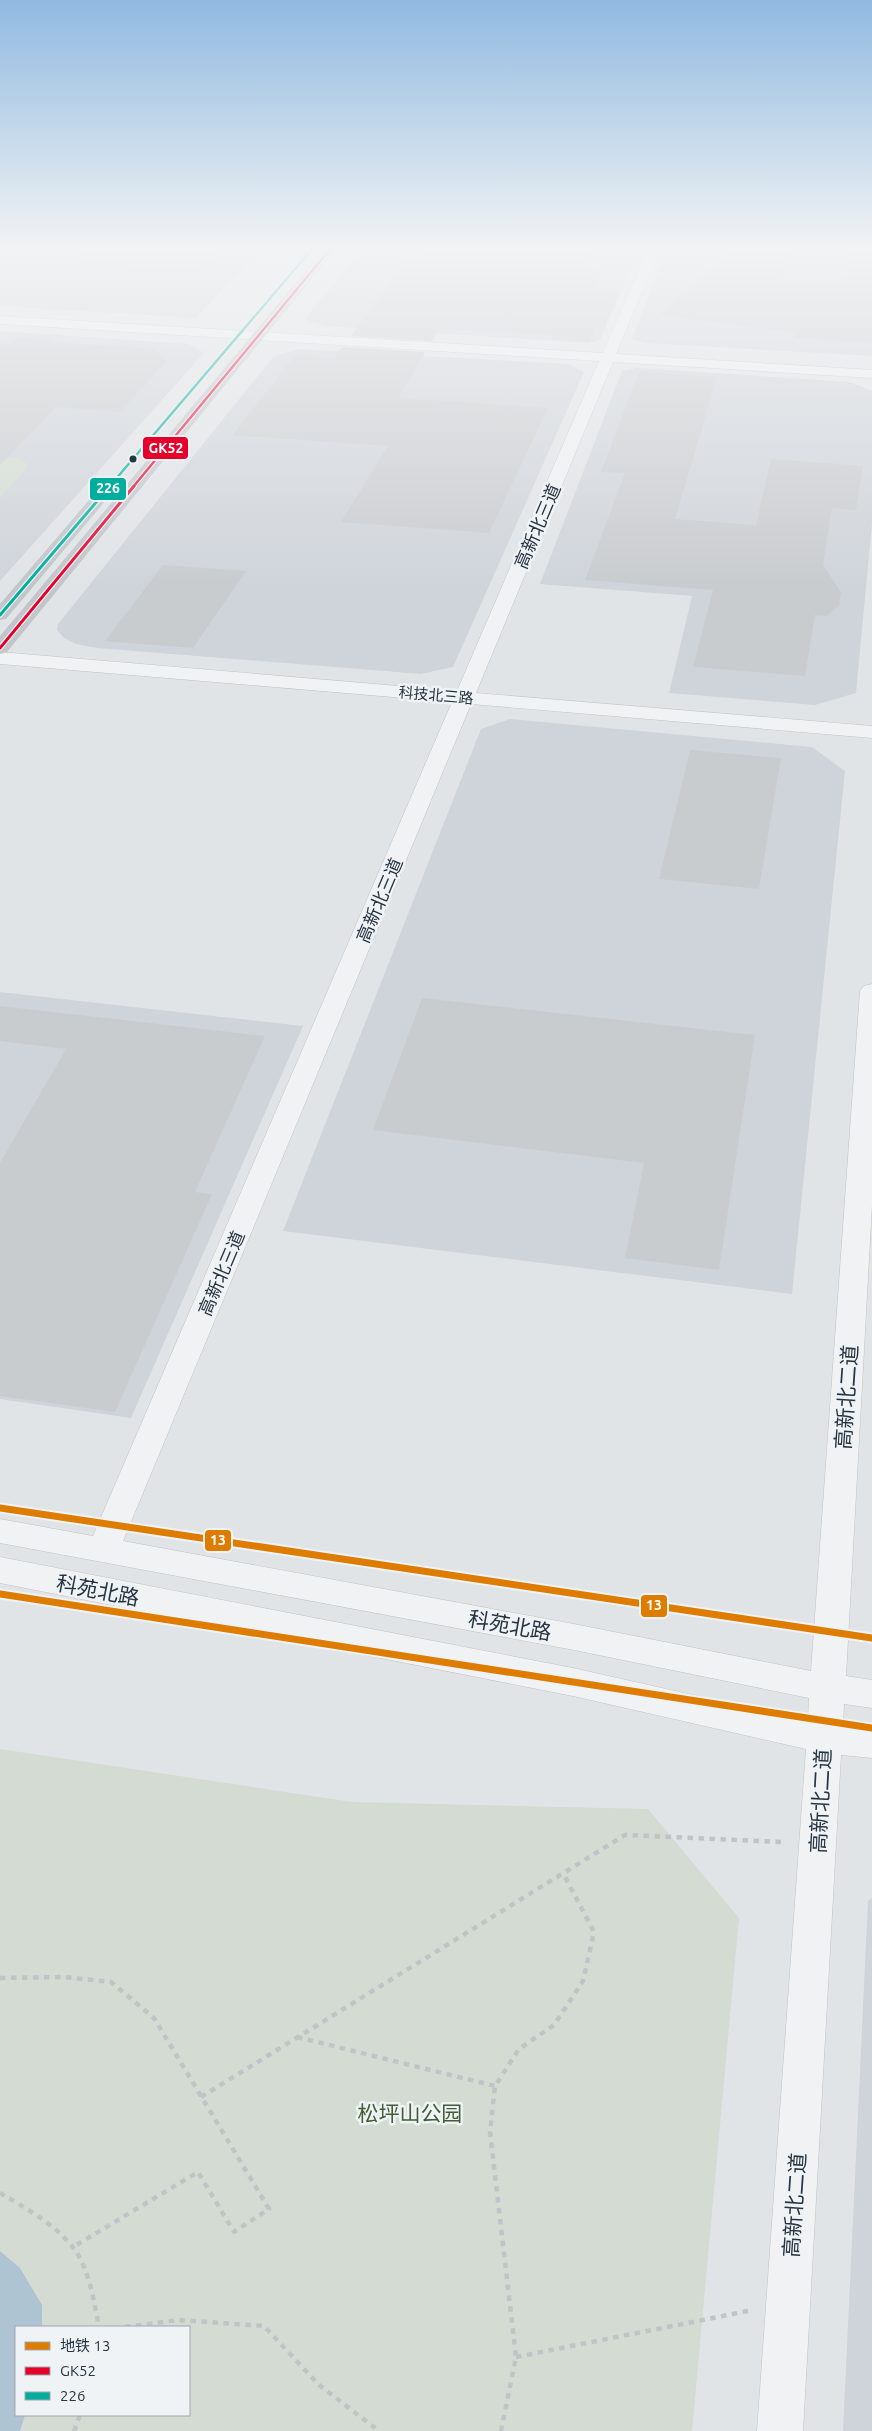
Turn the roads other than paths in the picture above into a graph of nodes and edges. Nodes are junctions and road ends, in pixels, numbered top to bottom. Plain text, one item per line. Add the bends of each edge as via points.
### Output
1 (216, 361) edge
2 (237, 361) edge
3 (607, 361) edge
4 (665, 361) edge
5 (872, 374) edge
6 (0, 615) edge
7 (0, 648) edge
8 (0, 658) edge
9 (464, 697) junction
10 (872, 732) edge
11 (872, 991) edge
12 (0, 1530) edge
13 (103, 1551) junction
14 (0, 1570) edge
15 (827, 1688) junction
16 (872, 1694) edge
17 (824, 1738) junction
18 (872, 1743) edge
19 (780, 2431) edge

1 - 6 main road
2 - 7 main road
3 - 9 street, 高新北三道
4 - 5 street
8 - 9 street, 科技北三路
9 - 10 street, 科技北三路
9 - 13 street, 高新北三道
11 - 15 street, 高新北二道
12 - 13 street, 科苑北路
13 - 15 street, 科苑北路 via 574,1637
14 - 17 street, 科苑北路 via 572,1682
15 - 16 street, 科苑北路
15 - 17 street, 高新北二道
17 - 18 street, 科苑北路
17 - 19 street, 高新北二道

